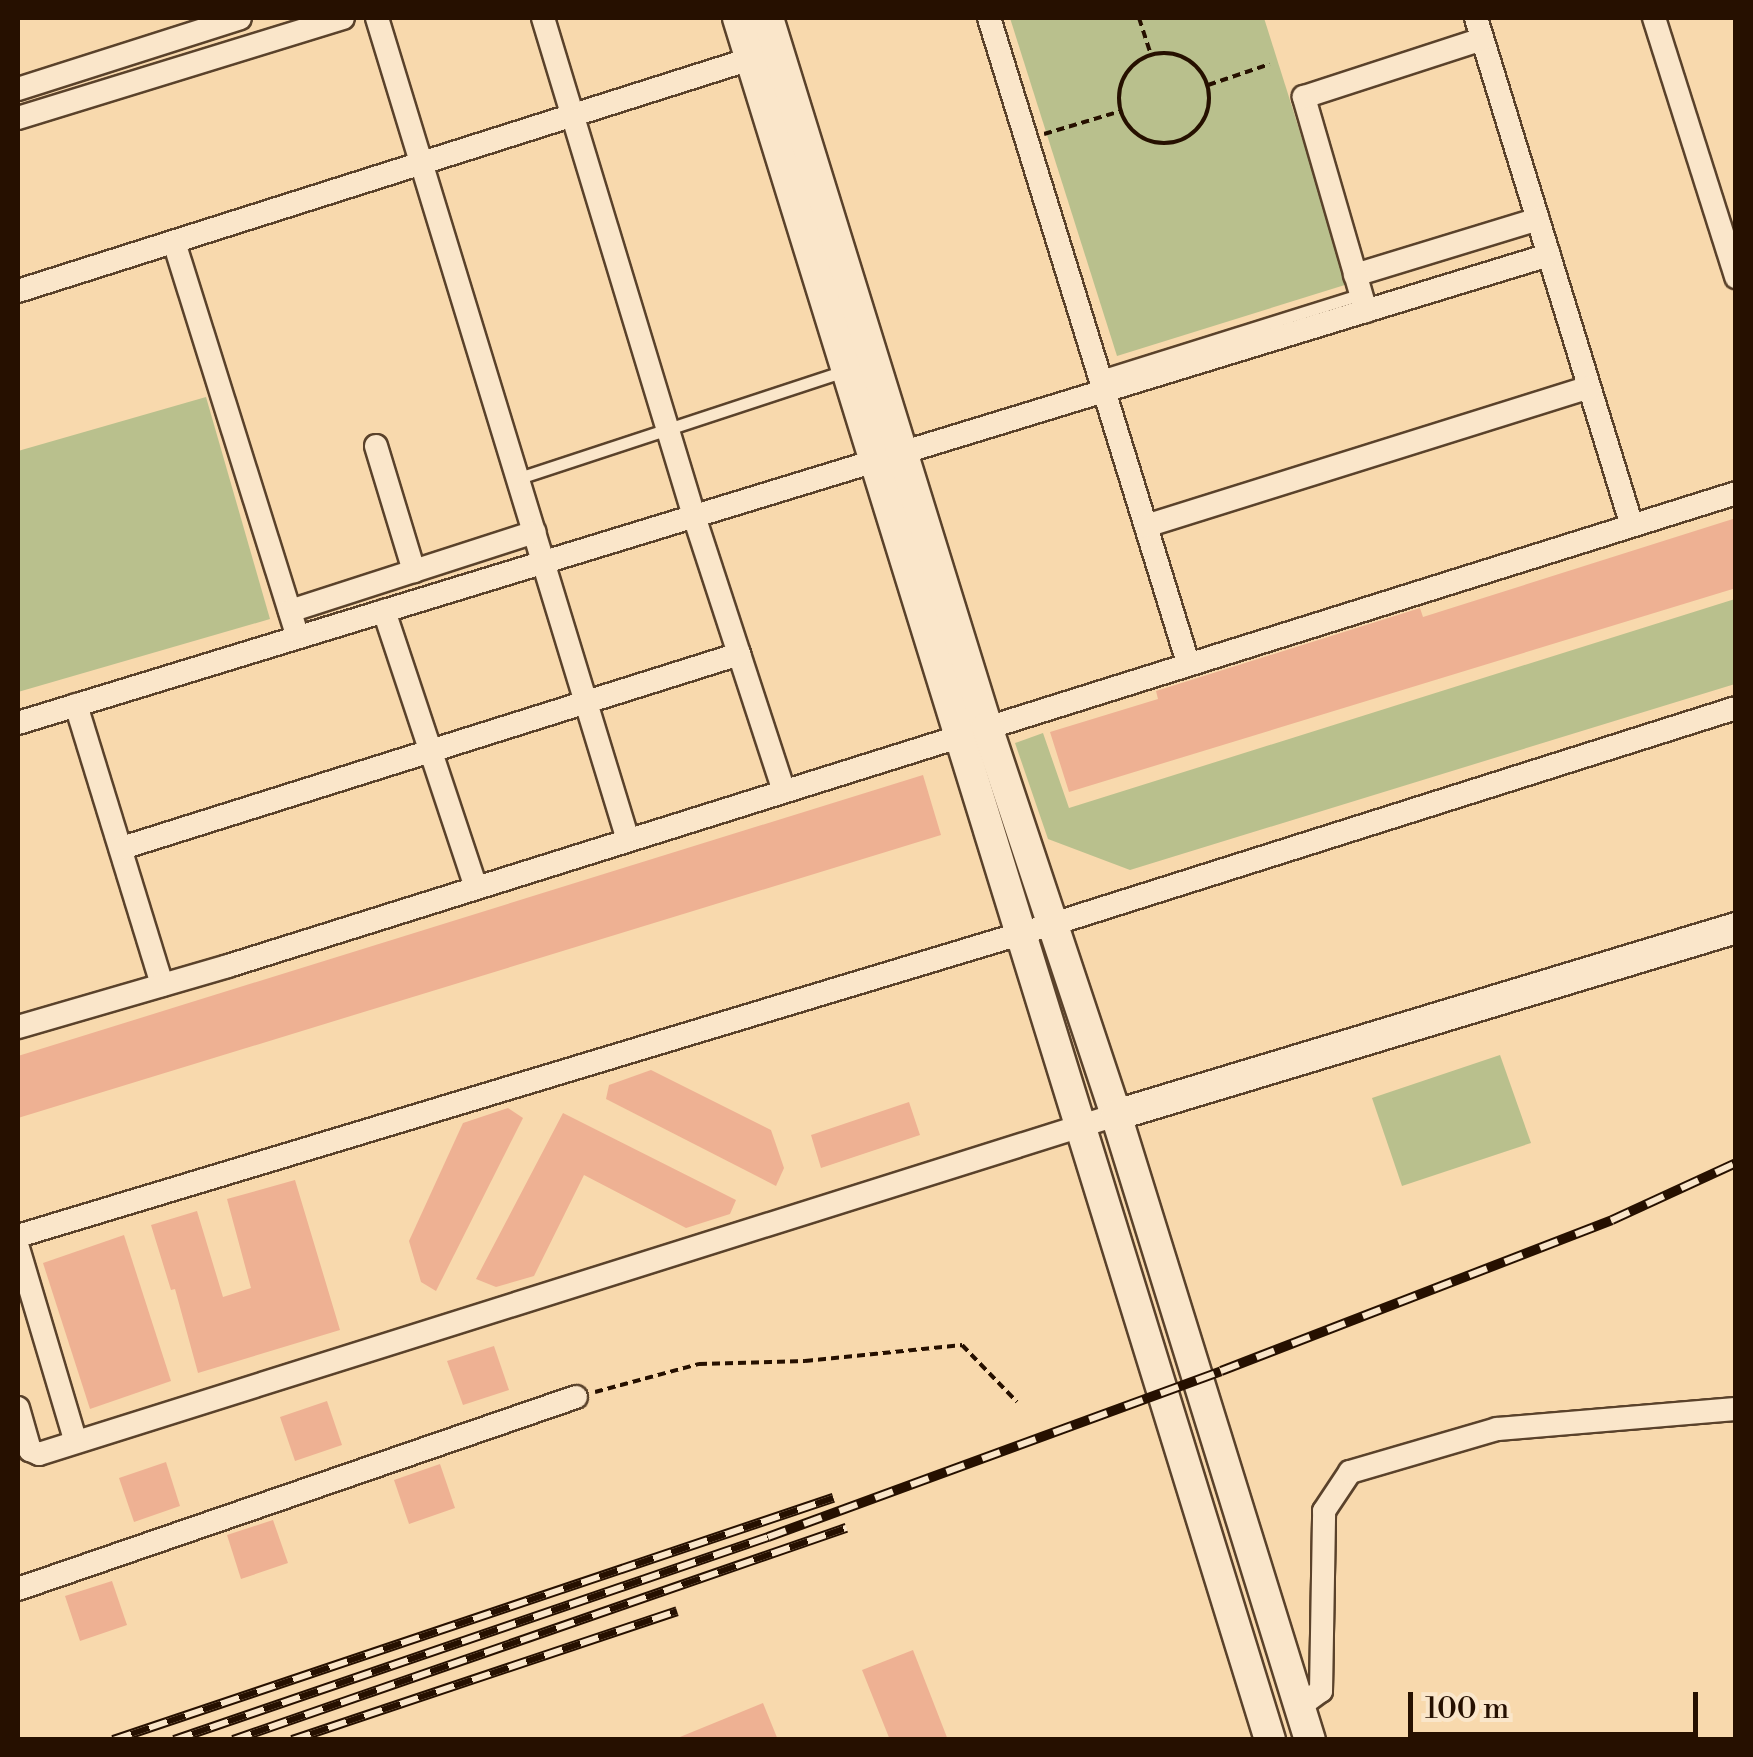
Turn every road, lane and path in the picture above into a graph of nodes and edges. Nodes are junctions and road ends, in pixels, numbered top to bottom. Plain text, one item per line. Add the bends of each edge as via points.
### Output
1 (240, 18) edge
2 (343, 18) edge
3 (378, 18) edge
4 (542, 18) edge
5 (738, 18) edge
6 (768, 18) edge
7 (990, 18) edge
8 (1139, 18) edge
9 (1654, 18) edge
10 (1479, 28) edge
11 (1151, 54) junction
12 (765, 55) junction
13 (1270, 64) dead end
14 (1208, 85) junction
15 (18, 89) edge
16 (1121, 111) junction
17 (572, 116) junction
18 (18, 118) edge
19 (1027, 140) junction
20 (424, 163) junction
21 (1538, 219) junction
22 (174, 242) junction
23 (1548, 255) junction
24 (1736, 277) edge
25 (18, 292) edge
26 (1361, 293) junction
27 (839, 373) dead end
28 (1102, 383) junction
29 (1589, 387) junction
30 (668, 430) junction
31 (376, 446) dead end
32 (889, 456) junction
33 (519, 478) junction
34 (1736, 493) edge
35 (694, 516) junction
36 (1146, 526) junction
37 (1632, 526) junction
38 (535, 532) junction
39 (544, 562) junction
40 (414, 571) junction
41 (290, 611) junction
42 (384, 611) junction
43 (298, 637) junction
44 (739, 654) junction
45 (1188, 663) junction
46 (586, 702) junction
47 (76, 705) junction
48 (1736, 708) edge
49 (18, 723) edge
50 (974, 732) junction
51 (429, 752) junction
52 (784, 791) junction
53 (628, 840) junction
54 (122, 848) junction
55 (476, 887) junction
56 (1052, 924) junction
57 (1736, 928) edge
58 (1021, 932) junction
59 (162, 985) junction
60 (18, 1027) edge
61 (1116, 1115) junction
62 (1081, 1127) junction
63 (18, 1236) edge
64 (18, 1248) edge
65 (576, 1397) joint
66 (1017, 1402) dead end
67 (18, 1408) edge
68 (1736, 1408) edge
69 (76, 1442) junction
70 (18, 1590) edge
71 (1300, 1706) junction
72 (1270, 1740) edge
73 (1310, 1740) edge

1 - 15 street
2 - 18 street
3 - 20 street
4 - 17 street
5 - 12 street
6 - 12 street
7 - 19 street
8 - 11 path
9 - 24 street
10 - 21 street
10 - 26 street via 1304,97
11 - 14 path via 1185,58
11 - 16 path via 1124,76
12 - 17 street
12 - 32 street
13 - 14 path
14 - 16 path via 1204,119 1177,142 1142,138
16 - 19 path
17 - 20 street
17 - 30 street
19 - 28 street
20 - 22 street
20 - 33 street
21 - 23 street
21 - 26 street
22 - 25 street
22 - 41 street
23 - 26 street
23 - 29 street
26 - 28 street
27 - 30 lane
28 - 32 street
28 - 36 street
29 - 36 street
29 - 37 street
30 - 33 lane
30 - 35 street
31 - 40 street
32 - 35 street
32 - 50 street
33 - 38 street
34 - 37 street
35 - 39 street
35 - 44 street
36 - 45 street
37 - 45 street
38 - 39 street
38 - 40 street
39 - 42 street
39 - 46 street
40 - 41 street
41 - 43 street
42 - 43 street
42 - 51 street
43 - 47 street
44 - 46 street
44 - 52 street
45 - 50 street
46 - 51 street
46 - 53 street
47 - 49 street
47 - 54 street
48 - 56 street
50 - 52 street
50 - 56 street
50 - 58 street
51 - 54 street
51 - 55 street
52 - 53 street
53 - 55 street
54 - 59 street
55 - 59 street
56 - 58 street
56 - 61 street
57 - 61 street
58 - 62 street
58 - 63 street
59 - 60 street
61 - 62 street
61 - 71 street
62 - 69 street
62 - 72 street
64 - 69 street
65 - 66 path via 698,1364 962,1345
65 - 70 street
67 - 69 street via 34,1453
68 - 71 street via 1497,1429 1350,1472 1324,1510 1321,1692
71 - 73 street

